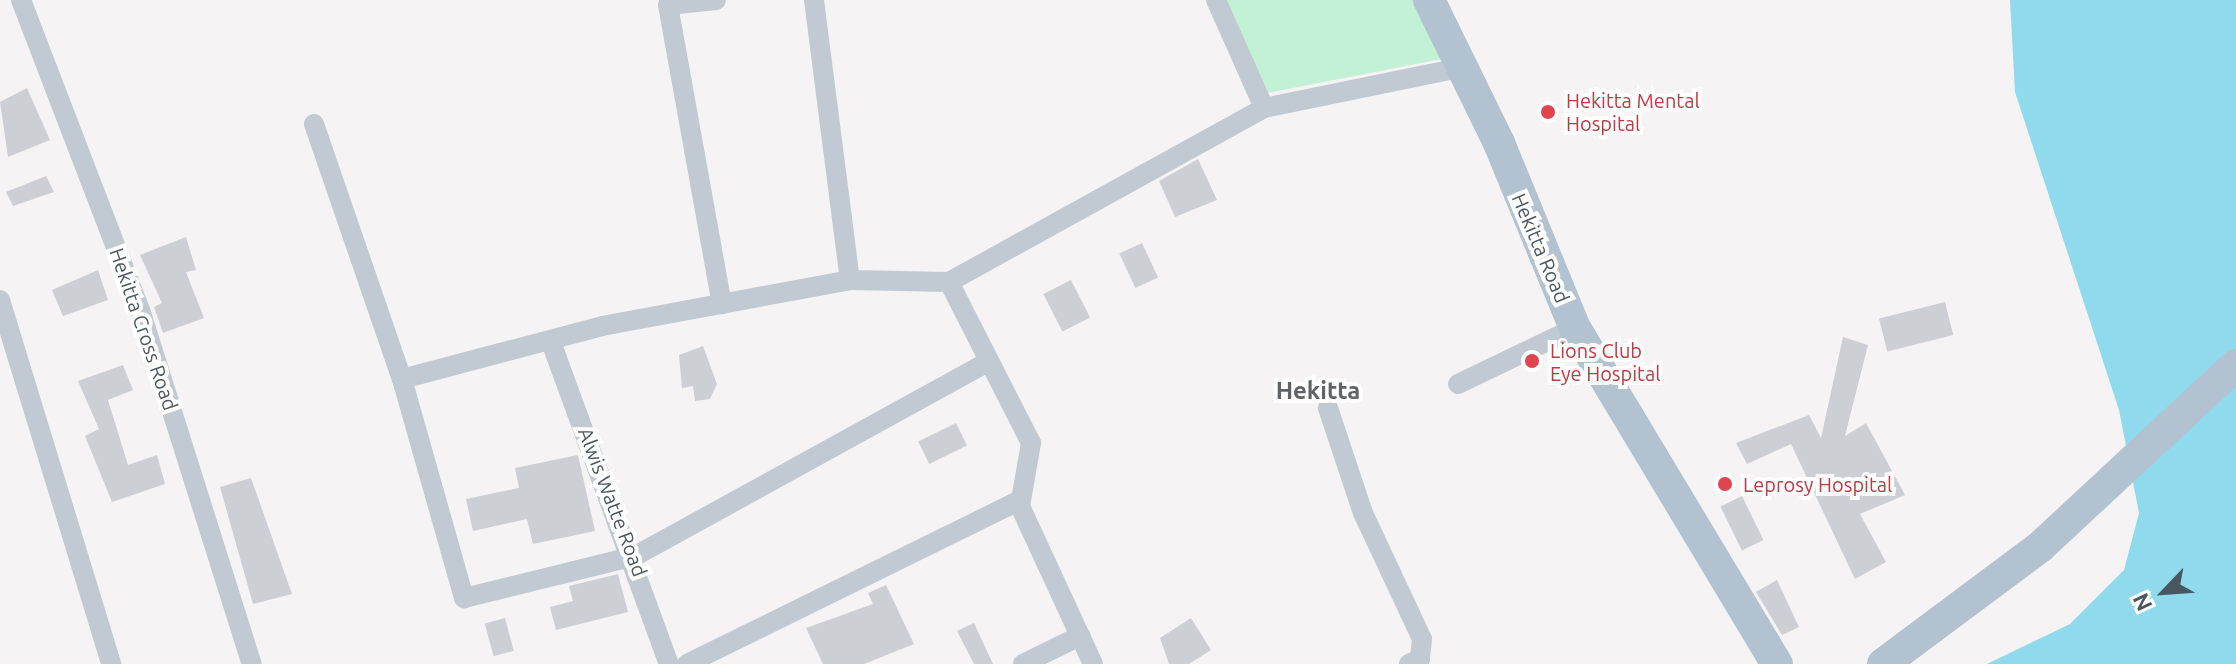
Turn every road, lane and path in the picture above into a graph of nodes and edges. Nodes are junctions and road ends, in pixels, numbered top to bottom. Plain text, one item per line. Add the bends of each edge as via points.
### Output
1 (21, 0) edge
2 (716, 0) edge
3 (814, 0) edge
4 (1216, 0) edge
5 (1429, 0) edge
6 (1463, 67) junction
7 (1264, 108) junction
8 (314, 124) dead end
9 (850, 280) junction
10 (949, 282) junction
11 (0, 300) edge
12 (722, 304) junction
13 (1575, 328) junction
14 (551, 342) junction
15 (988, 362) junction
16 (2236, 365) edge
17 (402, 379) junction
18 (1458, 384) dead end
19 (1328, 408) dead end
20 (1021, 500) junction
21 (635, 556) junction
22 (1716, 570) junction
23 (1080, 636) junction
24 (111, 664) edge
25 (252, 664) edge
26 (669, 664) edge
27 (687, 664) edge
28 (1023, 664) edge
29 (1093, 664) edge
30 (1409, 664) edge
31 (1749, 664) edge
32 (1777, 664) edge
33 (1883, 664) edge

1 - 25 street, Hekitta Cross Road via 141,313
2 - 12 street via 668,5
3 - 9 street
4 - 7 street
5 - 6 main road, Hekitta Road
6 - 7 street
6 - 13 main road, Hekitta Road
7 - 10 street
8 - 17 street
9 - 10 street
9 - 12 street
10 - 15 street
11 - 24 street
12 - 14 street
13 - 18 street
13 - 22 main road, Hekitta Road
14 - 17 street
14 - 21 street, Alwis Watte Road
15 - 20 street via 1031,443
15 - 21 street
16 - 33 main road via 2008,573
17 - 21 street via 464,598
19 - 30 street via 1363,513 1422,639 1420,659
20 - 23 street
20 - 27 street
21 - 26 street, Alwis Watte Road
22 - 31 main road, Hekitta Road
22 - 32 main road, Hekitta Road
23 - 28 street
23 - 29 street

